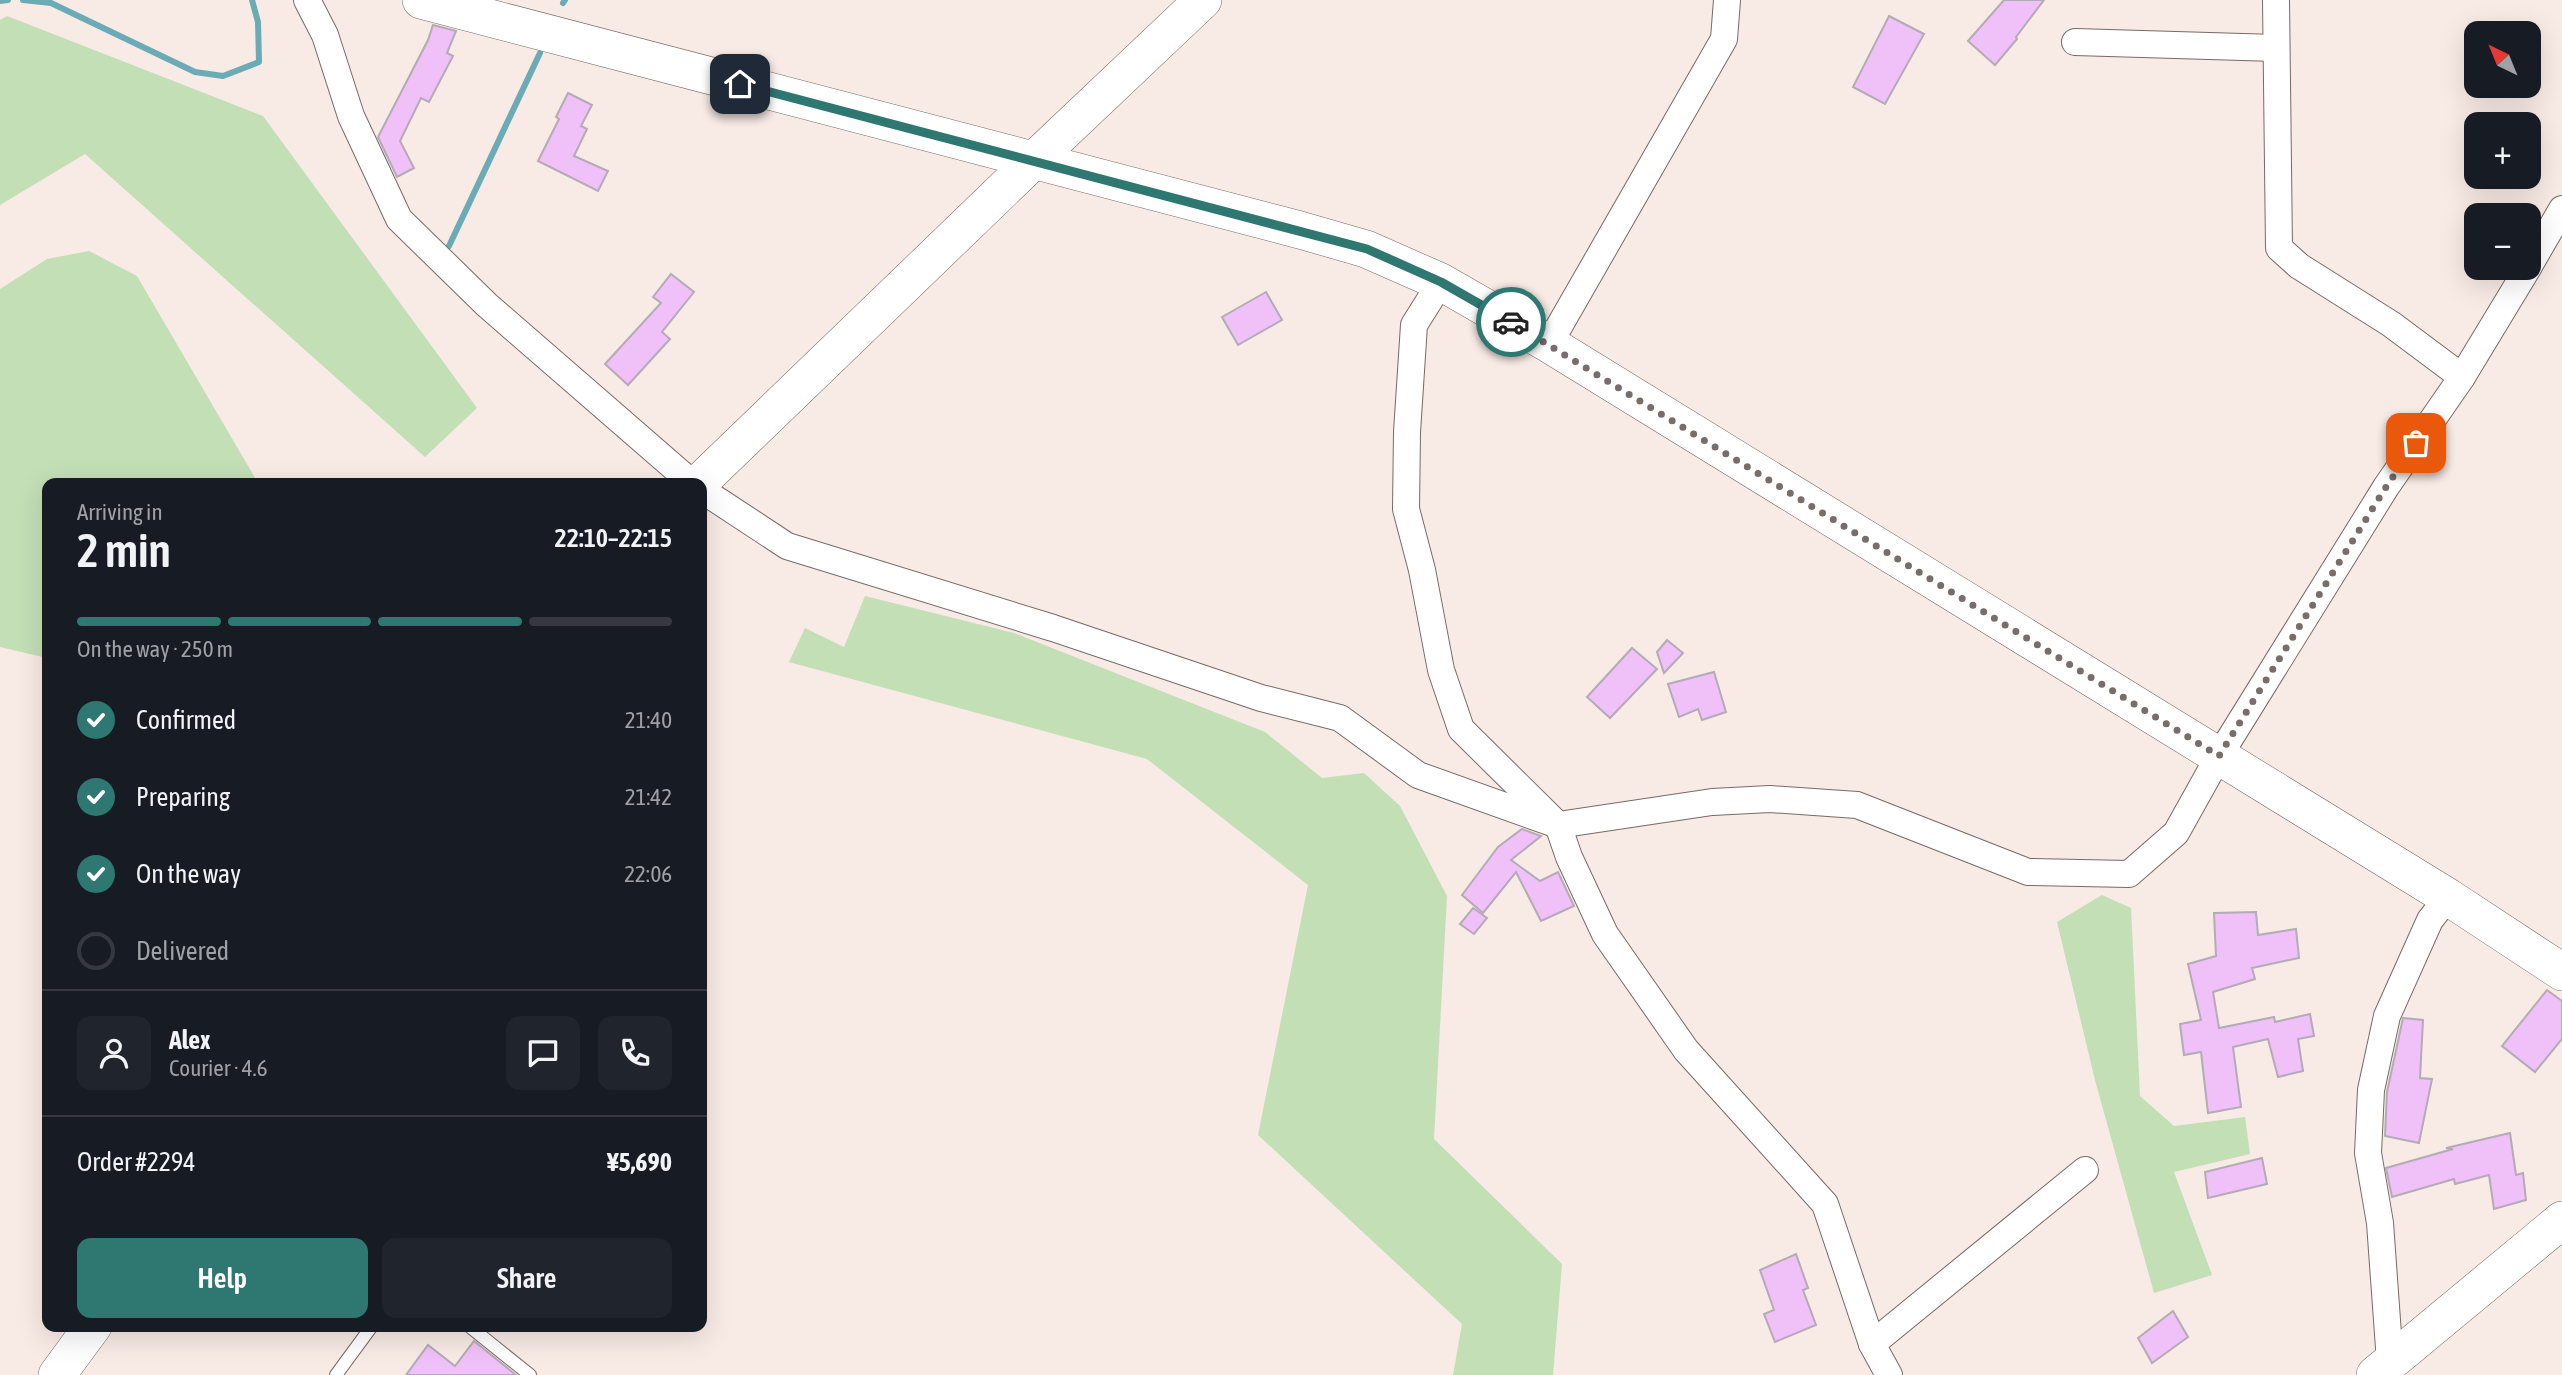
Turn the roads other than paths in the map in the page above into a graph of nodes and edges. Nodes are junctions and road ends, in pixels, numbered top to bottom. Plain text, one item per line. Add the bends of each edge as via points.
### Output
1 (307, 0) edge
2 (421, 0) edge
3 (1203, 0) edge
4 (1727, 0) edge
5 (2276, 0) edge
6 (2075, 42) dead end
7 (2276, 48) junction
8 (1033, 160) junction
9 (2562, 209) edge
10 (2541, 245) edge
11 (2520, 280) edge
12 (1441, 282) junction
13 (1549, 344) junction
14 (2462, 377) junction
15 (686, 478) edge
16 (704, 478) edge
17 (707, 493) edge
18 (2219, 756) junction
19 (1558, 825) junction
20 (2448, 897) junction
21 (2562, 972) edge
22 (2085, 1170) dead end
23 (2562, 1220) edge
24 (89, 1332) edge
25 (368, 1332) edge
26 (476, 1332) edge
27 (1872, 1344) junction
28 (2382, 1369) edge
29 (57, 1375) edge
30 (336, 1375) edge
31 (530, 1375) edge
32 (1889, 1375) edge

1 - 15 street via 325,35 351,116 399,219 487,305
2 - 8 street
3 - 8 street
4 - 13 street via 1724,39
5 - 7 street
6 - 7 street
7 - 14 street via 2279,248
8 - 12 street via 1367,249
8 - 16 street
9 - 10 street
11 - 14 street
12 - 13 street
12 - 19 street via 1415,325 1406,509 1441,670 1461,729
13 - 18 street
14 - 18 street via 2386,487
17 - 19 street via 787,546 1261,698 1340,718 1418,775
18 - 19 street via 2176,833 2129,874 2028,872 1857,805 1770,799 1712,802
18 - 20 street
19 - 27 street via 1605,934 1686,1050 1825,1204
20 - 21 street
20 - 28 street via 2430,920 2387,1016 2371,1090 2368,1153 2381,1223
22 - 27 street
23 - 28 street
24 - 29 street
25 - 30 lane
26 - 31 lane
27 - 32 street

